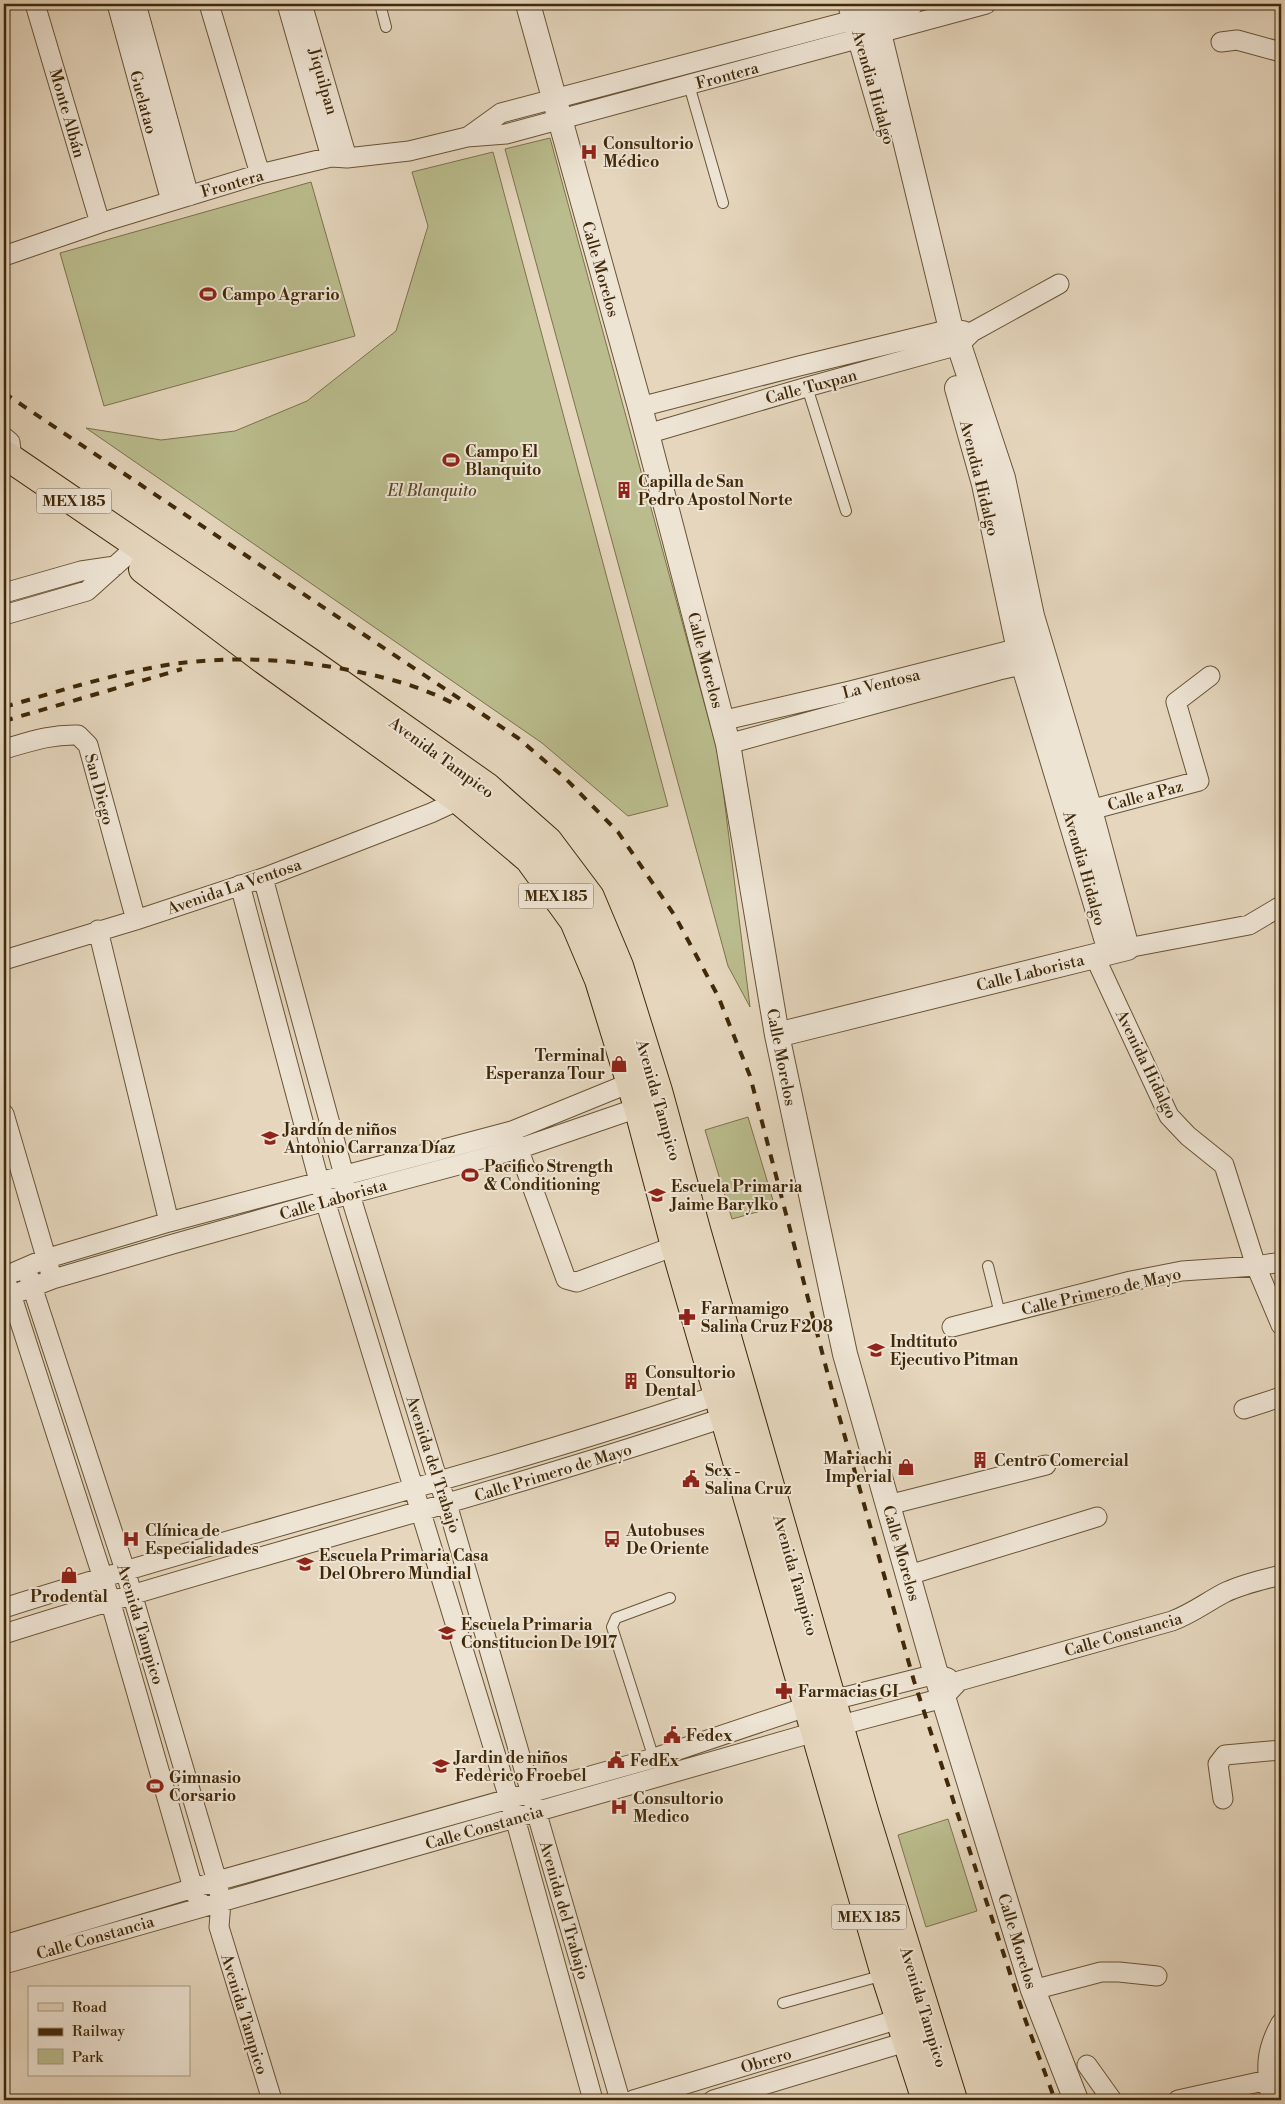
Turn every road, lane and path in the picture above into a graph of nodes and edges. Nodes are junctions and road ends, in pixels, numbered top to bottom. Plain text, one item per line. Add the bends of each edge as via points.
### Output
1 (35, 4) edge
2 (117, 4) edge
3 (136, 4) edge
4 (209, 4) edge
5 (287, 4) edge
6 (302, 4) edge
7 (380, 4) edge
8 (528, 4) edge
9 (914, 4) edge
10 (986, 4) edge
11 (864, 19) edge
12 (386, 27) dead end
13 (1221, 42) dead end
14 (1281, 52) edge
15 (689, 85) junction
16 (554, 98) junction
17 (559, 121) junction
18 (467, 137) junction
19 (339, 157) junction
20 (260, 174) junction
21 (189, 196) junction
22 (171, 201) junction
23 (722, 203) dead end
24 (100, 223) junction
25 (4, 256) edge
26 (1059, 284) dead end
27 (954, 338) junction
28 (807, 386) junction
29 (640, 407) junction
30 (647, 434) junction
31 (6, 456) edge
32 (846, 511) dead end
33 (125, 555) junction
34 (4, 593) edge
35 (4, 616) edge
36 (1032, 654) junction
37 (1210, 676) dead end
38 (721, 721) junction
39 (728, 744) junction
40 (4, 749) edge
41 (459, 800) junction
42 (1090, 810) junction
43 (263, 878) junction
44 (240, 885) junction
45 (1281, 906) edge
46 (136, 920) junction
47 (98, 930) junction
48 (1110, 952) junction
49 (4, 960) edge
50 (777, 1035) junction
51 (645, 1091) junction
52 (4, 1114) edge
53 (512, 1131) junction
54 (518, 1149) junction
55 (344, 1175) junction
56 (319, 1181) junction
57 (350, 1194) junction
58 (327, 1201) junction
59 (169, 1222) junction
60 (676, 1246) junction
61 (45, 1259) junction
62 (1281, 1262) edge
63 (988, 1266) dead end
64 (1256, 1266) junction
65 (26, 1268) junction
66 (53, 1279) junction
67 (6, 1286) edge
68 (32, 1288) junction
69 (1000, 1314) junction
70 (1281, 1325) edge
71 (952, 1327) dead end
72 (1281, 1397) edge
73 (722, 1406) junction
74 (1244, 1408) dead end
75 (584, 1440) junction
76 (591, 1460) junction
77 (1046, 1465) dead end
78 (438, 1481) junction
79 (413, 1487) junction
80 (447, 1504) junction
81 (888, 1506) junction
82 (422, 1511) junction
83 (1096, 1517) dead end
84 (125, 1570) junction
85 (908, 1574) junction
86 (1281, 1574) edge
87 (101, 1577) junction
88 (132, 1593) junction
89 (670, 1598) dead end
90 (110, 1600) junction
91 (4, 1608) edge
92 (4, 1634) edge
93 (936, 1674) junction
94 (959, 1681) junction
95 (943, 1698) junction
96 (824, 1716) junction
97 (1281, 1750) edge
98 (654, 1758) junction
99 (660, 1777) junction
100 (531, 1792) junction
101 (509, 1798) junction
102 (1223, 1799) dead end
103 (536, 1812) junction
104 (515, 1818) junction
105 (217, 1881) junction
106 (193, 1888) junction
107 (221, 1902) junction
108 (201, 1906) junction
109 (219, 1928) junction
110 (4, 1945) edge
111 (4, 1964) edge
112 (885, 1974) junction
113 (1157, 1976) dead end
114 (1033, 1990) junction
115 (783, 2003) dead end
116 (1281, 2023) edge
117 (903, 2031) junction
118 (1087, 2065) dead end
119 (1268, 2080) junction
120 (272, 2100) edge
121 (593, 2100) edge
122 (620, 2100) edge
123 (633, 2100) edge
124 (713, 2100) edge
125 (926, 2100) edge
126 (953, 2100) edge
127 (1076, 2100) edge
128 (1112, 2100) edge
129 (1178, 2100) edge
130 (1271, 2100) edge

1 - 24 street, Monte Albán
2 - 22 street, Guelatao
3 - 21 street, Guelatao
4 - 20 street
5 - 19 street, Jiquilpan
6 - 19 street, Jiquilpan
7 - 12 lane
8 - 16 street, Calle Morelos
9 - 11 street, Frontera
10 - 11 street, Frontera
11 - 15 street, Frontera
11 - 16 street, Frontera
11 - 27 street, Avendia Hidalgo
13 - 14 street via 1237,40
15 - 17 street, Frontera
15 - 23 lane
16 - 17 street, Calle Morelos
16 - 18 street, Frontera via 501,114
17 - 18 street, Frontera via 506,134
17 - 29 street, Calle Morelos
18 - 19 street, Frontera via 409,151
19 - 20 street, Frontera
20 - 21 street, Frontera
21 - 22 street, Frontera
22 - 24 street, Frontera
24 - 25 street, Frontera
26 - 27 street, Calle Tuxpan
27 - 28 street, Calle Tuxpan
27 - 29 street, Calle Tuxpan via 799,366
27 - 36 street, Avendia Hidalgo via 984,484
28 - 30 street, Calle Tuxpan
28 - 32 lane
29 - 30 street, Calle Morelos
30 - 38 street, Calle Morelos
31 - 33 main road, Avenida Tampico / MEX 185
33 - 34 street
33 - 35 street via 87,591
33 - 41 main road, Avenida Tampico / MEX 185
33 - 51 main road, Avenida Tampico / MEX 185 via 311,663 487,786 548,841 590,897 619,966
36 - 38 street, La Ventosa
36 - 39 street, La Ventosa
36 - 42 street, Avendia Hidalgo
36 - 48 street, Avendia Hidalgo
37 - 42 street, Calle a Paz via 1176,702 1200,781
38 - 39 street, Calle Morelos
39 - 50 street, Calle Morelos
40 - 46 street, San Diego via 64,734 78,736 88,745
41 - 43 street, Avenida La Ventosa
41 - 51 main road, Avenida Tampico / MEX 185 via 529,859 574,921
42 - 48 street, Avendia Hidalgo
43 - 44 street, Avenida La Ventosa
43 - 55 street, Avenida del Trabajo
44 - 46 street, Avenida La Ventosa
44 - 56 street, Avenida del Trabajo
45 - 48 street, Calle Laborista via 1249,925
46 - 47 street, Avenida La Ventosa
47 - 49 street, Avenida La Ventosa
47 - 59 street
48 - 50 street, Calle Laborista
48 - 64 street, Avenida Hidalgo via 1169,1116 1224,1165
50 - 81 street, Calle Morelos via 845,1354
51 - 53 street, Calle Laborista
51 - 54 street, Calle Laborista
51 - 60 main road, Avenida Tampico / MEX 185
51 - 96 main road, Avenida Tampico / MEX 185 via 726,1334
52 - 61 street
53 - 54 street
53 - 55 street, Calle Laborista
54 - 57 street, Calle Laborista
54 - 60 street via 566,1279 577,1282
55 - 56 street, Calle Laborista
55 - 57 street, Avenida del Trabajo
56 - 58 street, Avenida del Trabajo
56 - 59 street, Calle Laborista
57 - 58 street, Calle Laborista
57 - 78 street, Avenida del Trabajo
58 - 66 street, Calle Laborista
58 - 79 street, Avenida del Trabajo
59 - 61 street, Calle Laborista
60 - 73 main road, Avenida Tampico / MEX 185
61 - 65 street, Calle Laborista
61 - 66 street
62 - 64 street, Calle Primero de Mayo
63 - 69 lane
64 - 69 street, Calle Primero de Mayo via 1182,1271
64 - 70 street, Avenida Hidalgo
65 - 67 street, Calle Laborista
65 - 68 street, Avenida Tampico
66 - 68 street, Calle Laborista
67 - 68 street, Calle Laborista
67 - 87 street, Avenida Tampico
68 - 84 street, Avenida Tampico
69 - 71 street, Calle Primero de Mayo
72 - 74 street
73 - 75 street, Calle Primero de Mayo
73 - 76 street, Calle Primero de Mayo
73 - 96 main road, Avenida Tampico / MEX 185
75 - 76 street
75 - 78 street, Calle Primero de Mayo
76 - 80 street, Calle Primero de Mayo
77 - 81 street
78 - 79 street, Calle Primero de Mayo
78 - 80 street, Avenida del Trabajo
79 - 82 street, Avenida del Trabajo
79 - 84 street, Calle Primero de Mayo
80 - 82 street, Calle Primero de Mayo
80 - 100 street, Avenida del Trabajo
81 - 85 street, Calle Morelos
82 - 88 street, Calle Primero de Mayo
82 - 101 street, Avenida del Trabajo
83 - 85 street
84 - 87 street, Calle Primero de Mayo
84 - 88 street, Avenida Tampico
85 - 93 street, Calle Morelos
86 - 94 street, Calle Constancia via 1223,1593 1192,1614 1172,1621
87 - 90 street, Avenida Tampico
87 - 91 street, Calle Primero de Mayo
88 - 90 street, Calle Primero de Mayo
88 - 105 street, Avenida Tampico
89 - 98 lane via 616,1618 612,1627
90 - 92 street, Calle Primero de Mayo
90 - 106 street, Avenida Tampico
93 - 94 street
93 - 95 street, Calle Morelos
93 - 96 street, Calle Constancia
94 - 95 street
95 - 96 street, Calle Constancia
95 - 114 street, Calle Morelos
96 - 98 street, Calle Constancia
96 - 99 street, Calle Constancia
96 - 112 main road, Avenida Tampico / MEX 185
96 - 126 main road, Avenida Tampico / MEX 185
97 - 102 street via 1224,1755 1218,1764
98 - 99 lane
98 - 100 street, Calle Constancia
99 - 103 street, Calle Constancia
100 - 101 street, Calle Constancia
100 - 103 street, Avenida del Trabajo
101 - 104 street, Avenida del Trabajo
101 - 105 street, Calle Constancia
103 - 104 street, Calle Constancia
103 - 122 street, Avenida del Trabajo
104 - 107 street, Calle Constancia
104 - 121 street, Avenida del Trabajo
105 - 106 street, Calle Constancia
105 - 107 street, Avenida Tampico
106 - 108 street, Avenida Tampico
106 - 110 street, Calle Constancia
107 - 108 street, Calle Constancia
107 - 109 street, Avenida Tampico
108 - 109 street, Avenida Tampico
108 - 111 street, Calle Constancia
109 - 120 street, Avenida Tampico
112 - 115 lane
112 - 117 main road, Avenida Tampico / MEX 185
113 - 114 street via 1101,1972
114 - 127 street, Calle Morelos
116 - 119 street via 1270,2044
117 - 123 street, Obrero
117 - 124 street, Obrero
117 - 125 main road, Avenida Tampico / MEX 185
118 - 128 street
119 - 129 street
119 - 130 street

